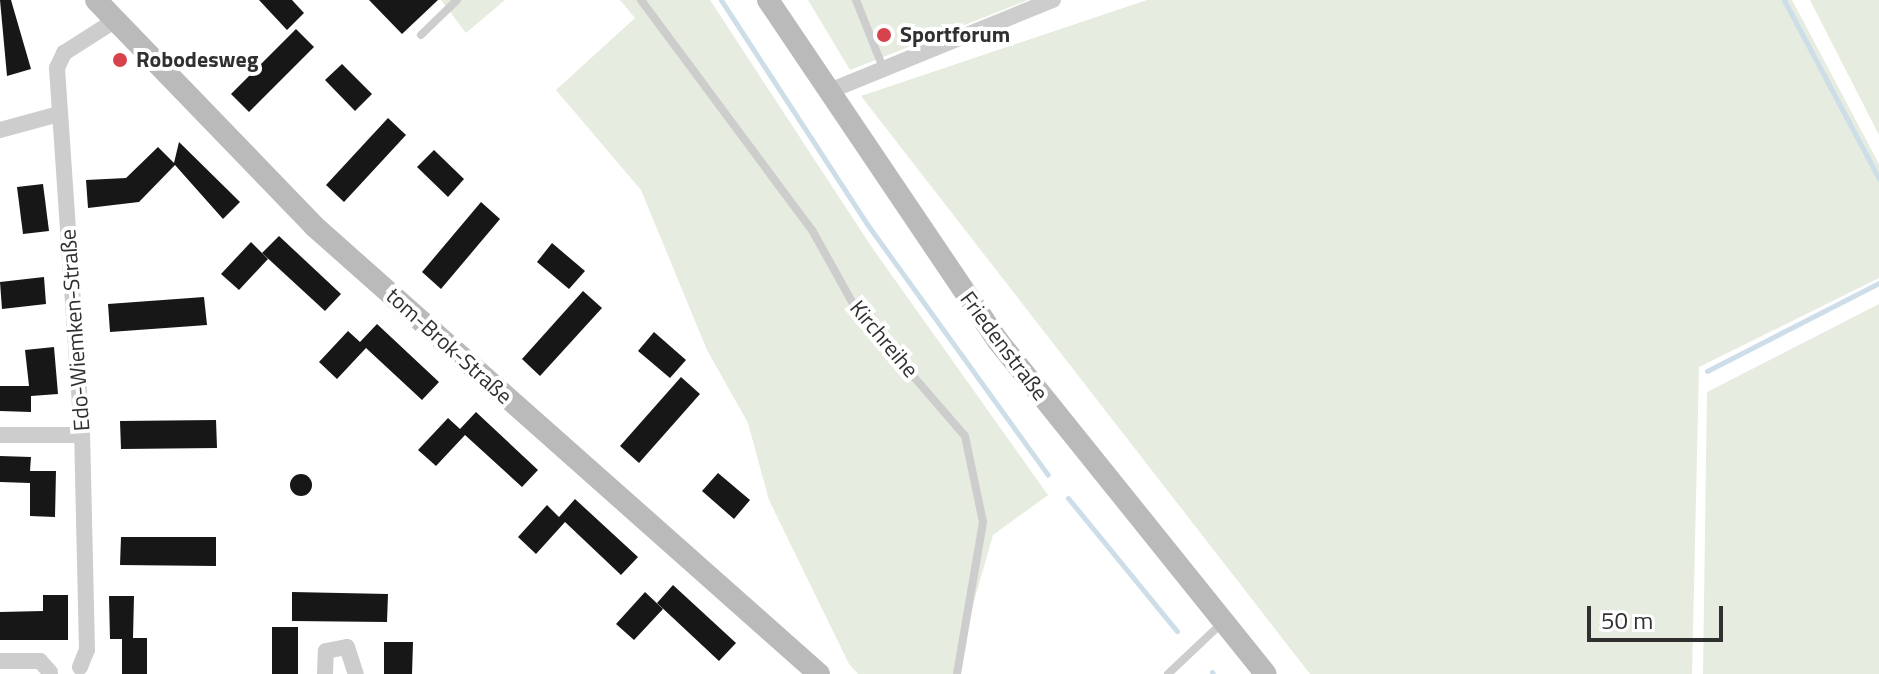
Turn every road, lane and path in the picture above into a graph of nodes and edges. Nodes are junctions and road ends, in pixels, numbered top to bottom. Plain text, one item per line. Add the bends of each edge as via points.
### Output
1 (96, 0) edge
2 (457, 0) edge
3 (641, 0) edge
4 (768, 0) edge
5 (856, 0) edge
6 (1053, 0) edge
7 (114, 21) junction
8 (421, 35) dead end
9 (883, 68) junction
10 (827, 92) junction
11 (59, 114) junction
12 (0, 130) edge
13 (0, 435) edge
14 (82, 435) junction
15 (1222, 623) junction
16 (0, 661) edge
17 (84, 670) edge
18 (49, 673) edge
19 (325, 674) edge
20 (356, 674) edge
21 (819, 674) edge
22 (957, 674) edge
23 (1168, 674) edge
24 (1266, 674) edge

1 - 7 street, tom-Brok-Straße
2 - 8 lane
3 - 22 lane, Kirchreihe via 812,230 857,311 965,436 983,522
4 - 10 street, Friedenstraße
5 - 9 lane
6 - 9 street
7 - 11 street, Edo-Wiemken-Straße via 59,59
7 - 21 street, tom-Brok-Straße via 314,226
9 - 10 street
10 - 15 street, Friedenstraße via 998,341
11 - 12 street
11 - 14 street, Edo-Wiemken-Straße
13 - 14 street
14 - 17 street, Edo-Wiemken-Straße
15 - 23 lane
15 - 24 street, Friedenstraße
16 - 18 street via 40,661
17 - 18 street, Edo-Wiemken-Straße
19 - 20 street via 326,651 347,647

